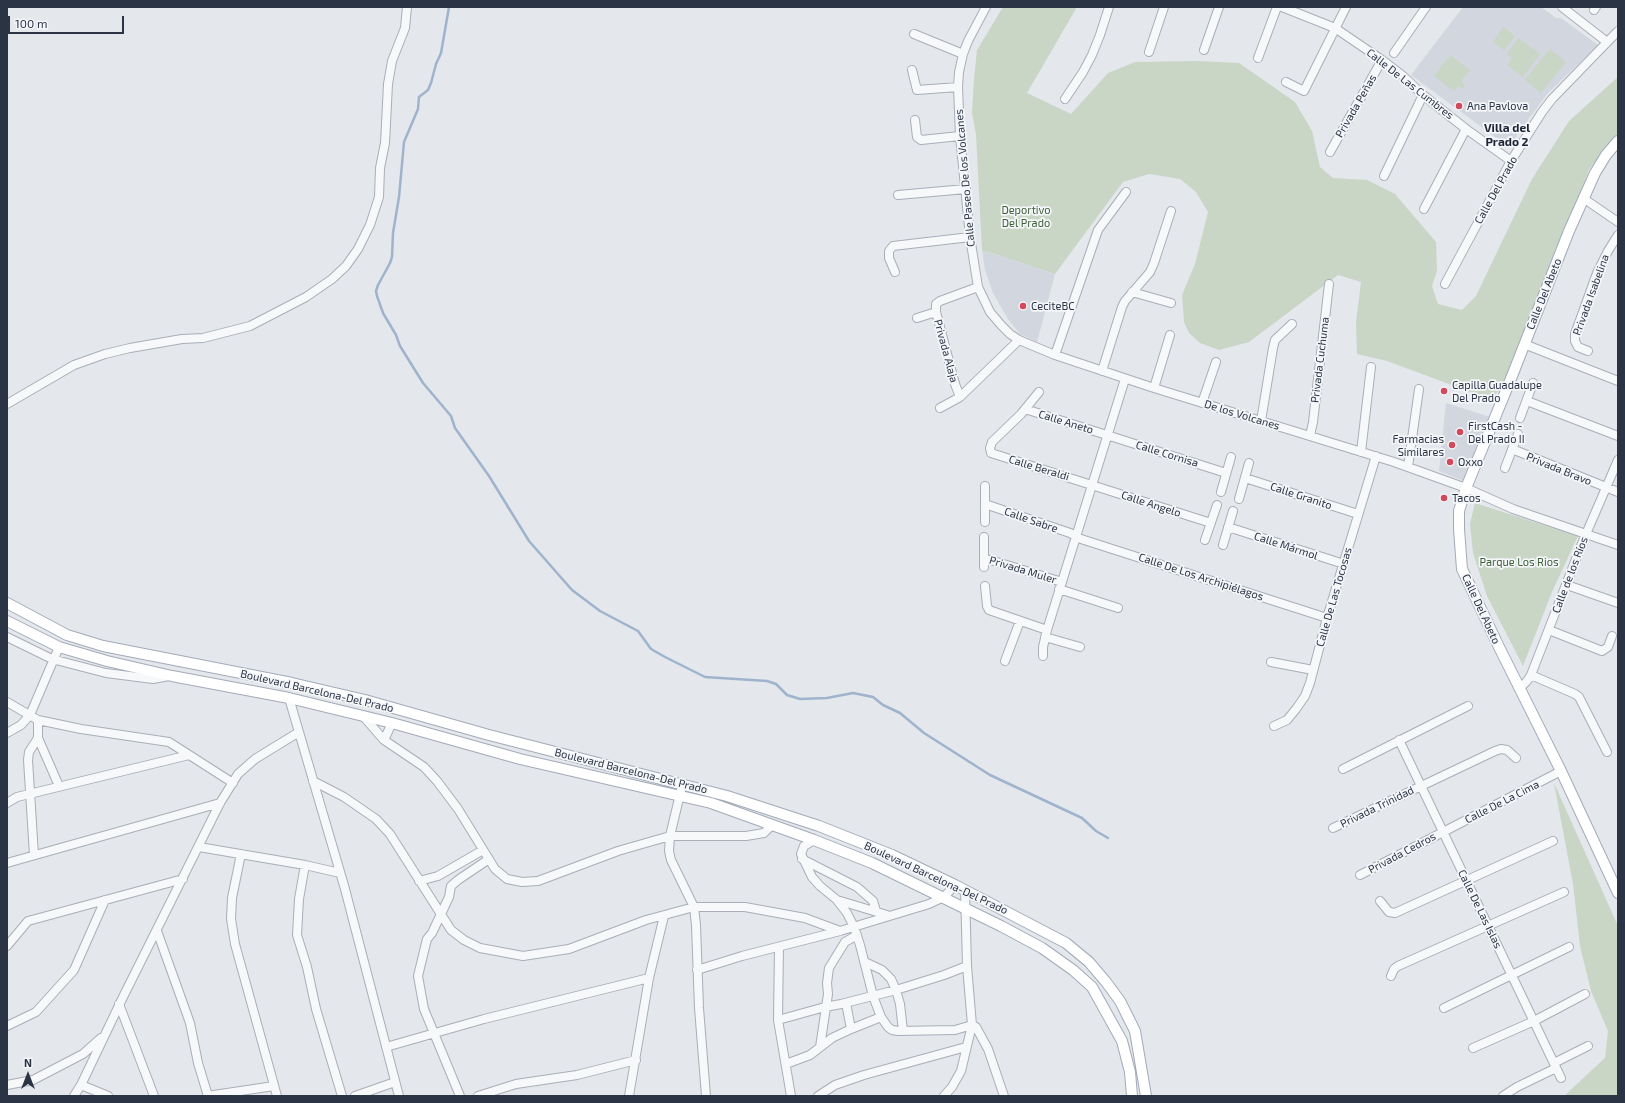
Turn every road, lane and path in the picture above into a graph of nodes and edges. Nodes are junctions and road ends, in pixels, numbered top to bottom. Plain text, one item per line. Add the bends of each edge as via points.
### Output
1 (406, 7) edge
2 (985, 7) edge
3 (1109, 7) edge
4 (1164, 7) edge
5 (1220, 7) edge
6 (1277, 7) edge
7 (1282, 7) edge
8 (1346, 7) edge
9 (1562, 7) edge
10 (1421, 8) edge
11 (1335, 28) junction
12 (1618, 31) edge
13 (914, 34) dead end
14 (1607, 42) junction
15 (1204, 50) dead end
16 (1149, 52) dead end
17 (1394, 53) dead end
18 (963, 54) junction
19 (1258, 58) dead end
20 (1382, 60) junction
21 (912, 70) dead end
22 (1286, 82) dead end
23 (958, 87) junction
24 (1423, 95) junction
25 (1065, 99) dead end
26 (915, 120) dead end
27 (1466, 129) junction
28 (960, 136) junction
29 (1618, 141) edge
30 (1330, 152) dead end
31 (1511, 160) junction
32 (1384, 176) dead end
33 (966, 189) junction
34 (1126, 192) dead end
35 (898, 195) dead end
36 (1583, 198) junction
37 (1424, 209) dead end
38 (1171, 211) dead end
39 (1618, 222) edge
40 (1618, 235) edge
41 (970, 237) junction
42 (895, 272) dead end
43 (1329, 284) dead end
44 (1445, 284) dead end
45 (978, 287) junction
46 (1132, 292) junction
47 (1171, 303) dead end
48 (936, 308) junction
49 (917, 318) dead end
50 (1292, 324) dead end
51 (1170, 335) dead end
52 (1019, 340) junction
53 (1524, 344) junction
54 (1588, 351) dead end
55 (1055, 355) junction
56 (1216, 362) dead end
57 (1371, 367) dead end
58 (1102, 371) junction
59 (1124, 379) junction
60 (1618, 381) edge
61 (1533, 383) dead end
62 (1154, 388) junction
63 (1419, 389) dead end
64 (1039, 392) dead end
65 (960, 396) junction
66 (1527, 401) junction
67 (1202, 403) junction
68 (7, 404) edge
69 (940, 408) dead end
70 (1025, 409) junction
71 (1520, 418) dead end
72 (1261, 421) junction
73 (1518, 434) dead end
74 (1107, 435) junction
75 (1310, 436) junction
76 (1618, 436) edge
77 (1512, 450) junction
78 (1361, 452) junction
79 (1376, 456) junction
80 (1231, 457) dead end
81 (1618, 460) edge
82 (1249, 463) dead end
83 (1408, 467) junction
84 (1505, 468) dead end
85 (1226, 473) junction
86 (1245, 478) junction
87 (1092, 485) junction
88 (985, 486) dead end
89 (1466, 488) junction
90 (1606, 488) junction
91 (1221, 492) dead end
92 (1618, 492) edge
93 (1239, 499) dead end
94 (985, 504) junction
95 (1217, 505) dead end
96 (1233, 511) dead end
97 (1358, 514) junction
98 (985, 522) dead end
99 (1211, 523) junction
100 (1228, 527) junction
101 (1586, 533) junction
102 (1076, 536) junction
103 (984, 537) dead end
104 (1205, 540) dead end
105 (1222, 545) dead end
106 (1618, 545) edge
107 (984, 558) junction
108 (1344, 564) junction
109 (984, 567) dead end
110 (1060, 585) junction
111 (1567, 585) junction
112 (985, 586) dead end
113 (7, 603) edge
114 (1618, 604) edge
115 (1118, 608) dead end
116 (1327, 618) junction
117 (7, 621) edge
118 (1020, 621) junction
119 (1549, 630) junction
120 (1046, 634) junction
121 (1612, 636) dead end
122 (7, 637) edge
123 (59, 647) junction
124 (1080, 647) dead end
125 (1043, 656) dead end
126 (52, 659) junction
127 (1005, 661) dead end
128 (1271, 662) dead end
129 (1313, 670) junction
130 (1531, 675) junction
131 (172, 676) junction
132 (1520, 688) junction
133 (289, 698) junction
134 (7, 702) edge
135 (1468, 706) dead end
136 (30, 715) junction
137 (363, 716) junction
138 (38, 720) junction
139 (392, 723) junction
140 (1274, 726) dead end
141 (299, 732) junction
142 (7, 733) edge
143 (38, 738) junction
144 (384, 740) junction
145 (1399, 740) junction
146 (1607, 752) dead end
147 (189, 755) junction
148 (1516, 758) dead end
149 (1343, 769) dead end
150 (1561, 772) junction
151 (313, 781) junction
152 (233, 783) junction
153 (682, 784) junction
154 (1420, 785) junction
155 (59, 786) junction
156 (30, 794) junction
157 (679, 796) junction
158 (7, 803) edge
159 (220, 803) junction
160 (772, 825) junction
161 (1333, 828) dead end
162 (1443, 832) junction
163 (670, 836) junction
164 (814, 840) junction
165 (1554, 841) dead end
166 (199, 847) junction
167 (483, 850) junction
168 (241, 854) junction
169 (34, 855) junction
170 (802, 858) junction
171 (489, 859) junction
172 (7, 863) edge
173 (305, 865) junction
174 (340, 873) junction
175 (1360, 875) dead end
176 (184, 879) junction
177 (419, 881) junction
178 (1466, 881) junction
179 (955, 885) junction
180 (965, 890) junction
181 (1564, 892) dead end
182 (1618, 893) edge
183 (944, 898) junction
184 (105, 900) junction
185 (836, 900) junction
186 (1380, 901) dead end
187 (694, 907) junction
188 (966, 908) junction
189 (876, 911) junction
190 (440, 915) junction
191 (887, 915) junction
192 (664, 916) junction
193 (1488, 926) junction
194 (854, 927) junction
195 (157, 931) junction
196 (840, 931) junction
197 (857, 935) junction
198 (7, 946) edge
199 (779, 947) junction
200 (1569, 947) dead end
201 (865, 962) junction
202 (967, 966) junction
203 (698, 970) junction
204 (1511, 974) junction
205 (1391, 976) dead end
206 (649, 978) junction
207 (896, 990) junction
208 (1585, 994) dead end
209 (873, 996) junction
210 (846, 1003) junction
211 (120, 1004) junction
212 (825, 1007) junction
213 (1444, 1008) dead end
214 (881, 1017) junction
215 (778, 1020) junction
216 (1534, 1021) junction
217 (972, 1025) junction
218 (7, 1026) edge
219 (851, 1029) junction
220 (903, 1031) junction
221 (435, 1033) junction
222 (104, 1035) junction
223 (1588, 1046) dead end
224 (386, 1047) junction
225 (820, 1047) junction
226 (966, 1047) junction
227 (1473, 1048) dead end
228 (636, 1060) junction
229 (786, 1064) junction
230 (1555, 1066) junction
231 (1561, 1078) dead end
232 (395, 1082) junction
233 (81, 1084) junction
234 (7, 1085) edge
235 (274, 1086) junction
236 (74, 1096) edge
237 (108, 1096) edge
238 (154, 1096) edge
239 (208, 1096) edge
240 (277, 1096) edge
241 (342, 1096) edge
242 (355, 1096) edge
243 (399, 1096) edge
244 (460, 1096) edge
245 (478, 1096) edge
246 (629, 1096) edge
247 (706, 1096) edge
248 (791, 1096) edge
249 (818, 1096) edge
250 (944, 1096) edge
251 (1004, 1096) edge
252 (1132, 1096) edge
253 (1146, 1096) edge
254 (1503, 1096) edge

1 - 68 street via 405,28 392,61 388,84 379,197 370,224 346,266 306,297 250,326 203,338 105,354 74,365
2 - 18 street, Calle Paseo De los Volcanes
3 - 25 street via 1086,66
4 - 16 street
5 - 15 street
6 - 19 street
7 - 11 street, Calle De Las Cumbres
8 - 11 street
9 - 14 street
10 - 17 street
11 - 20 street, Calle De Las Cumbres
11 - 22 street via 1304,91
12 - 14 street, Calle Del Prado
13 - 18 street
14 - 31 street, Calle Del Prado via 1552,98
18 - 23 street, Calle Paseo De los Volcanes
20 - 24 street, Calle De Las Cumbres
20 - 30 street, Privada Peñas
21 - 23 street via 917,90
23 - 28 street, Calle Paseo De los Volcanes
24 - 27 street, Calle De Las Cumbres
24 - 32 street
26 - 28 street via 918,139
27 - 31 street, Calle De Las Cumbres
27 - 37 street
28 - 33 street, Calle Paseo De los Volcanes
29 - 36 main road, Calle Del Abeto via 1606,155
31 - 44 street, Calle Del Prado
33 - 35 street
33 - 41 street, Calle Paseo De los Volcanes
34 - 55 street via 1098,230
36 - 39 street
36 - 53 main road, Calle Del Abeto
38 - 46 street via 1150,272
40 - 54 street, Privada Isabelina via 1597,273 1575,334 1578,347
41 - 42 street via 893,246 889,249 889,258
41 - 45 street, Calle Paseo De los Volcanes
43 - 75 street, Privada Cuchuma
45 - 48 street via 940,301
45 - 52 street, Calle Paseo De los Volcanes via 990,312
46 - 47 street
46 - 58 street via 1122,307
48 - 49 street
48 - 65 street, Privada Alaja
50 - 72 street via 1275,340 1272,348
51 - 62 street
52 - 55 street, De los Volcanes
52 - 65 street
53 - 60 street
53 - 89 main road, Calle Del Abeto
55 - 58 street, De los Volcanes
56 - 67 street
57 - 78 street
58 - 59 street, De los Volcanes
59 - 62 street, De los Volcanes
59 - 74 street
61 - 66 street
62 - 67 street, De los Volcanes
63 - 83 street
64 - 70 street
65 - 69 street
66 - 71 street
66 - 76 street
67 - 72 street, De los Volcanes
70 - 74 street, Calle Aneto
70 - 87 street, Calle Beraldi via 992,442 991,453
72 - 75 street, De los Volcanes
73 - 77 street
74 - 85 street, Calle Cornisa
74 - 87 street
75 - 78 street, De los Volcanes
77 - 84 street
77 - 90 street, Privada Bravo
78 - 79 street, De los Volcanes
79 - 83 street, De los Volcanes
79 - 97 street, Calle De Las Tocosas
80 - 85 street
81 - 90 street, Calle de los Ríos
82 - 86 street
83 - 89 street, De los Volcanes
85 - 91 street
86 - 93 street
86 - 97 street, Calle Granito
87 - 99 street, Calle Angelo
87 - 102 street
88 - 94 street
89 - 101 street, De los Volcanes via 1513,509
89 - 132 main road, Calle Del Abeto via 1459,511 1462,569
90 - 92 street, Privada Bravo
90 - 101 street, Calle de los Ríos
94 - 98 street
94 - 102 street, Calle Sabre
95 - 99 street
96 - 100 street
97 - 108 street, Calle De Las Tocosas
99 - 104 street
100 - 105 street
100 - 108 street, Calle Mármol
101 - 106 street, De los Volcanes
101 - 111 street, Calle de los Ríos
102 - 110 street
102 - 116 street, Calle De Los Archipiélagos
103 - 107 street
107 - 109 street
107 - 110 street, Privada Muler
108 - 116 street, Calle De Las Tocosas
110 - 115 street, Privada Muler
110 - 120 street
111 - 114 street
111 - 119 street, Calle de los Ríos
112 - 118 street via 989,610
113 - 153 main road, Boulevard Barcelona-Del Prado via 67,635 104,646 365,700 489,735
116 - 129 street, Calle De Las Tocosas
117 - 123 main road, Boulevard Barcelona-Del Prado
118 - 120 street
118 - 127 street
119 - 121 street via 1602,651 1608,647
119 - 130 street, Calle de los Ríos
120 - 124 street
120 - 125 street
122 - 126 street
123 - 126 street
123 - 131 main road, Boulevard Barcelona-Del Prado
126 - 131 street via 133,678 154,679
126 - 136 street
128 - 129 street
129 - 140 street, Calle De Las Tocosas via 1305,696 1296,709 1286,720
130 - 132 street, Calle de los Ríos
130 - 146 street via 1579,697
131 - 133 main road, Boulevard Barcelona-Del Prado
132 - 150 main road, Calle Del Abeto
133 - 137 main road, Boulevard Barcelona-Del Prado
133 - 141 street
134 - 136 street
135 - 145 street
136 - 138 street
136 - 142 street via 22,725
137 - 139 main road, Boulevard Barcelona-Del Prado
137 - 144 street
138 - 143 street
138 - 147 street via 169,742
139 - 144 street
139 - 157 main road, Boulevard Barcelona-Del Prado via 520,759
141 - 151 street
141 - 152 street via 255,759 238,774
143 - 155 street
143 - 156 street via 29,752
144 - 167 street via 424,767 437,781
145 - 149 street
145 - 154 street, Calle De Las Islas
147 - 152 street
147 - 155 street
148 - 154 street, Privada Trinidad via 1502,749
150 - 162 street, Calle De La Cima
150 - 182 main road, Calle Del Abeto
151 - 174 street
151 - 177 street via 344,797 376,819 390,834
152 - 159 street
153 - 157 street
153 - 179 main road, Boulevard Barcelona-Del Prado via 819,826 892,855
154 - 161 street, Privada Trinidad
154 - 162 street, Calle De Las Islas
155 - 156 street
156 - 158 street
156 - 169 street
157 - 160 main road, Boulevard Barcelona-Del Prado via 711,803
157 - 163 street
159 - 166 street
159 - 169 street
160 - 163 street via 764,833 746,836
160 - 164 main road, Boulevard Barcelona-Del Prado
162 - 175 street, Privada Cedros
162 - 178 street, Calle De Las Islas
163 - 171 street via 618,851 538,881 522,882 507,879 495,869
163 - 187 street via 669,851 672,860
164 - 170 street via 801,850
164 - 183 main road, Boulevard Barcelona-Del Prado via 872,863
165 - 178 street
166 - 168 street
166 - 176 street
167 - 171 street
167 - 177 street via 438,876
168 - 173 street
168 - 235 street via 232,898 231,919 235,944
169 - 172 street
170 - 185 street via 812,877
170 - 189 street via 857,887 873,901
171 - 190 street via 451,886 449,897
173 - 174 street
173 - 241 street via 299,899 297,935
174 - 224 street
176 - 184 street
176 - 195 street
177 - 190 street
178 - 186 street via 1395,913 1389,912
178 - 193 street, Calle De Las Islas
179 - 180 main road, Boulevard Barcelona-Del Prado
179 - 183 street
180 - 188 street
180 - 253 main road, Boulevard Barcelona-Del Prado via 1066,943 1089,962 1120,1001 1135,1031
181 - 193 street
183 - 188 main road, Boulevard Barcelona-Del Prado
183 - 191 street
184 - 198 street via 28,921
184 - 218 street via 74,970 36,1012
185 - 189 street
185 - 194 street
187 - 192 street
187 - 196 street via 745,907 805,918
187 - 203 street
188 - 202 street
188 - 252 main road, Boulevard Barcelona-Del Prado via 1042,948 1073,970 1092,988 1122,1041 1130,1072
189 - 191 street
190 - 192 street via 450,930 480,948 523,956 569,949 646,920
190 - 221 street via 427,939 418,976 424,1009
191 - 194 street
192 - 206 street
193 - 204 street, Calle De Las Islas
193 - 205 street via 1398,966
194 - 196 street
194 - 197 street
195 - 211 street
195 - 239 street via 190,1023
196 - 199 street
197 - 201 street
197 - 212 street via 845,942 829,968
199 - 203 street
199 - 215 street
200 - 204 street
201 - 207 street via 887,974
201 - 209 street
202 - 207 street
202 - 217 street
203 - 247 street
204 - 213 street
204 - 216 street, Calle De Las Islas
206 - 221 street
206 - 228 street
207 - 209 street
207 - 220 street via 903,1019
208 - 216 street
209 - 210 street
209 - 214 street
210 - 212 street
210 - 219 street
211 - 222 street
211 - 238 street
212 - 215 street
212 - 225 street
214 - 219 street
214 - 220 street via 892,1030
215 - 229 street
216 - 227 street
216 - 230 street, Calle De Las Islas
217 - 220 street via 955,1030
217 - 226 street
217 - 251 street via 988,1049
219 - 225 street
221 - 224 street
221 - 244 street
222 - 233 street
222 - 234 street via 83,1054 33,1080
223 - 230 street
224 - 232 street
225 - 229 street
226 - 249 street via 864,1075 835,1085
226 - 250 street via 961,1071
228 - 245 street via 577,1075 516,1084
228 - 246 street
229 - 248 street
230 - 231 street, Calle De Las Islas
230 - 254 street
232 - 242 street
232 - 243 street
233 - 236 street
233 - 237 street
235 - 239 street
235 - 240 street

